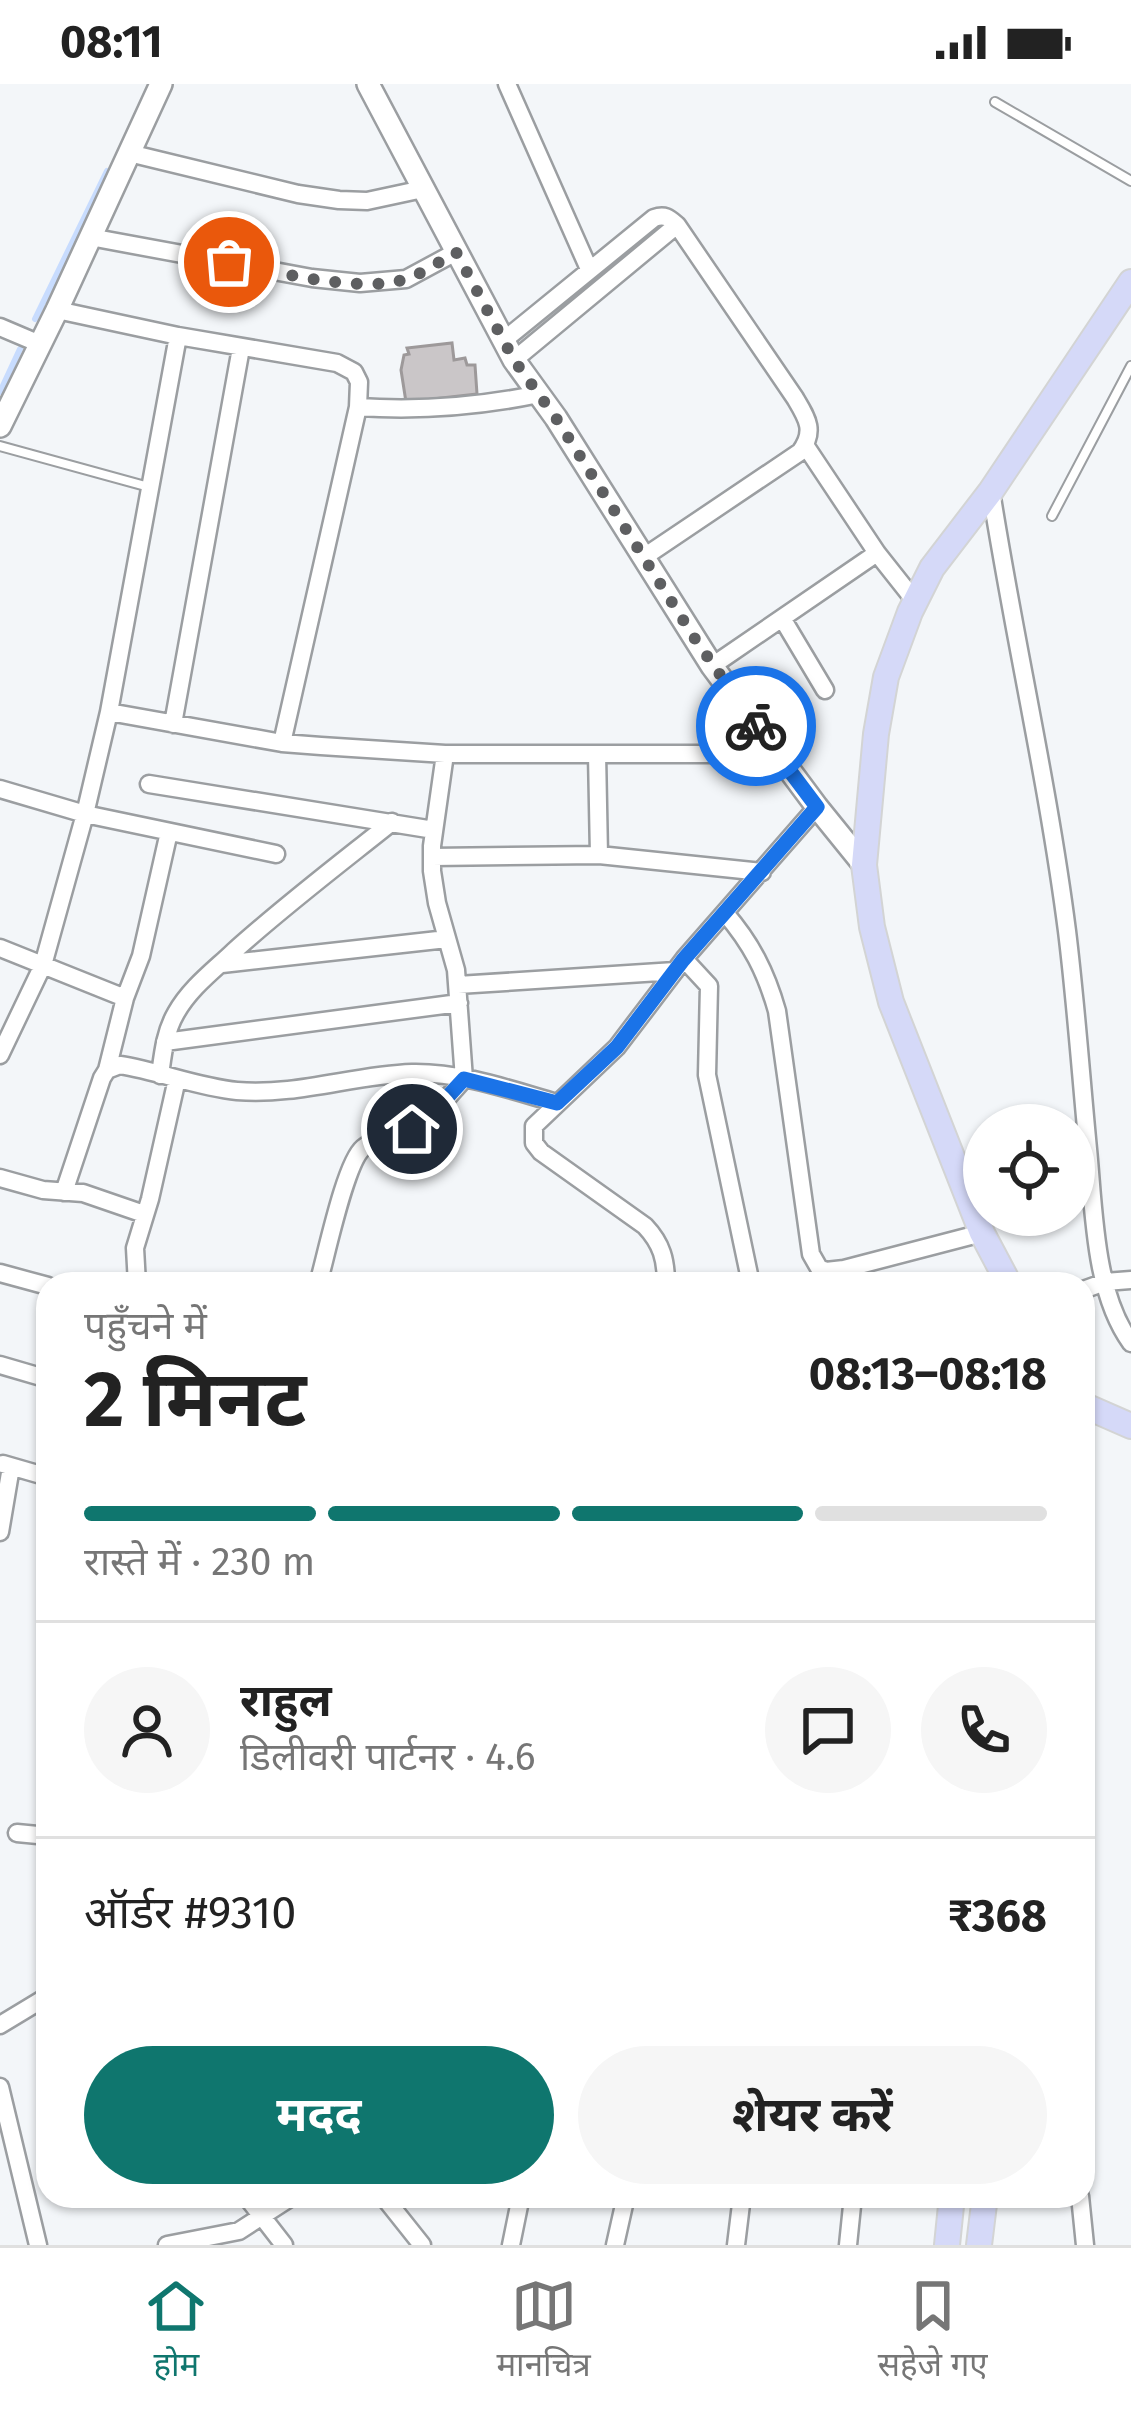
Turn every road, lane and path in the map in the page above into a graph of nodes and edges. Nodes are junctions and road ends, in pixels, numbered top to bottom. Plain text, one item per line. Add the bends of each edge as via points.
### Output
1 (161, 84) edge
2 (368, 84) edge
3 (508, 84) edge
4 (995, 103) dead end
5 (129, 152) junction
6 (1131, 181) edge
7 (423, 189) junction
8 (677, 225) junction
9 (90, 237) junction
10 (456, 252) junction
11 (589, 269) junction
12 (1131, 282) edge
13 (57, 310) junction
14 (0, 327) edge
15 (178, 336) junction
16 (40, 344) junction
17 (241, 348) junction
18 (509, 351) junction
19 (1131, 366) edge
20 (538, 394) junction
21 (358, 407) junction
22 (0, 426) edge
23 (805, 445) junction
24 (0, 446) edge
25 (151, 487) junction
26 (991, 491) junction
27 (1052, 516) dead end
28 (877, 553) junction
29 (644, 557) junction
30 (915, 601) junction
31 (782, 618) junction
32 (712, 666) junction
33 (825, 691) dead end
34 (109, 712) junction
35 (173, 724) junction
36 (283, 743) junction
37 (445, 754) junction
38 (597, 754) junction
39 (777, 754) junction
40 (149, 784) dead end
41 (0, 789) edge
42 (817, 807) junction
43 (85, 814) junction
44 (392, 823) junction
45 (434, 830) junction
46 (169, 832) junction
47 (276, 854) dead end
48 (599, 855) junction
49 (432, 857) junction
50 (864, 866) junction
51 (762, 872) junction
52 (725, 913) junction
53 (447, 939) junction
54 (0, 948) edge
55 (43, 965) junction
56 (220, 965) junction
57 (679, 965) junction
58 (458, 994) junction
59 (125, 998) junction
60 (165, 1042) junction
61 (0, 1054) edge
62 (107, 1070) junction
63 (169, 1077) junction
64 (464, 1079) junction
65 (557, 1103) junction
66 (0, 1178) edge
67 (963, 1185) edge
68 (64, 1192) junction
69 (144, 1214) junction
70 (970, 1236) edge
71 (984, 1236) edge
72 (136, 1272) edge
73 (321, 1272) edge
74 (666, 1272) edge
75 (748, 1272) edge
76 (1003, 1272) edge
77 (0, 1273) edge
78 (1131, 1280) edge
79 (1105, 1282) junction
80 (36, 1283) edge
81 (1095, 1286) edge
82 (1131, 1343) edge
83 (0, 1365) edge
84 (36, 1376) edge
85 (1095, 1411) edge
86 (1131, 1426) edge
87 (5, 1465) edge
88 (36, 1474) edge
89 (0, 1532) edge
90 (17, 1833) dead end
91 (36, 1835) edge
92 (36, 2003) edge
93 (0, 2025) edge
94 (0, 2087) edge
95 (255, 2208) edge
96 (273, 2208) edge
97 (392, 2208) edge
98 (518, 2208) edge
99 (623, 2208) edge
100 (741, 2208) edge
101 (852, 2208) edge
102 (951, 2208) edge
103 (985, 2208) edge
104 (1081, 2208) edge
105 (261, 2215) junction
106 (216, 2240) edge
107 (38, 2245) edge
108 (167, 2245) edge
109 (284, 2245) edge
110 (422, 2245) edge
111 (511, 2245) edge
112 (615, 2245) edge
113 (736, 2245) edge
114 (848, 2245) edge
115 (946, 2245) edge
116 (980, 2245) edge
117 (1085, 2245) edge

1 - 5 main road
2 - 7 main road
3 - 11 street
4 - 6 lane
5 - 7 street via 339,200
5 - 9 main road
7 - 10 main road
8 - 11 street via 654,218
8 - 18 street
8 - 23 street via 807,418
9 - 10 street via 360,284 406,279
9 - 13 main road
10 - 18 main road
11 - 18 street
12 - 26 main road
13 - 15 street
13 - 16 main road
14 - 16 street
15 - 17 street
15 - 25 street
16 - 22 main road
17 - 21 street via 347,367 358,382
17 - 35 street
18 - 20 main road
19 - 27 lane
20 - 21 street via 447,409
20 - 29 main road
21 - 36 street
23 - 28 street
23 - 29 street
24 - 25 lane
25 - 34 street
26 - 30 main road
26 - 79 street via 1067,932
28 - 30 street
28 - 31 street
29 - 32 main road
30 - 50 main road via 886,676
31 - 32 street
31 - 33 street
32 - 39 main road
34 - 35 street
34 - 43 street
35 - 36 street
36 - 37 street
37 - 38 street
37 - 45 street
38 - 39 street
38 - 48 street
39 - 42 main road
40 - 44 street
41 - 43 street
42 - 50 main road
42 - 51 street
43 - 46 street
43 - 55 street
44 - 45 street
44 - 56 street
45 - 49 street
46 - 47 street
46 - 59 street
48 - 49 street
48 - 51 street
49 - 53 street
50 - 67 main road via 891,1002
51 - 52 street
52 - 57 street
52 - 70 street via 758,958 777,1011 819,1268 844,1269
53 - 56 street
53 - 58 street
54 - 55 street
55 - 59 street
55 - 61 street
56 - 60 street via 178,1008
57 - 58 street
57 - 65 street via 617,1047
57 - 75 street via 709,986 707,1076
58 - 60 street
58 - 64 street
59 - 62 street
60 - 63 street
62 - 63 street via 120,1065
62 - 68 street
63 - 64 street via 258,1091 392,1075
63 - 69 street
64 - 65 street
64 - 73 street via 428,1118 358,1154
65 - 74 street via 535,1126 534,1143 645,1226
66 - 68 street
68 - 69 street
69 - 72 street
71 - 76 main road
77 - 80 street
78 - 79 street
79 - 81 street
79 - 82 street
83 - 84 street
85 - 86 main road
87 - 88 street
87 - 89 street
90 - 91 street
92 - 93 street
94 - 107 street
95 - 105 street
96 - 105 street
97 - 110 street
98 - 111 street
99 - 112 street
100 - 113 street
101 - 114 street
102 - 115 main road
103 - 116 main road
104 - 117 street
105 - 106 street
105 - 109 street
106 - 108 street

